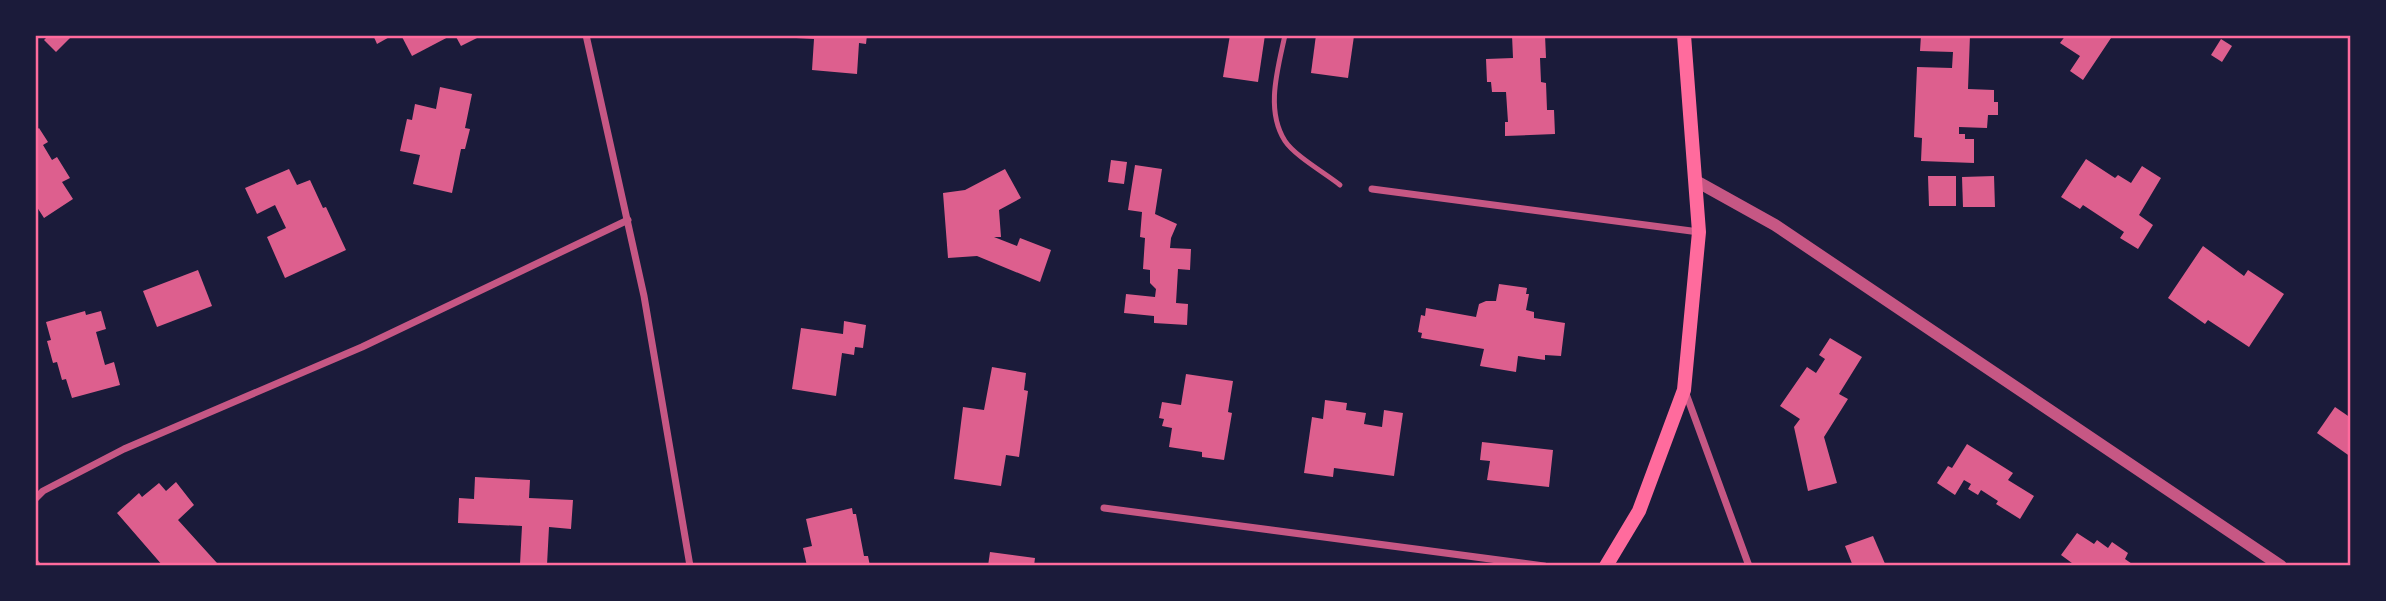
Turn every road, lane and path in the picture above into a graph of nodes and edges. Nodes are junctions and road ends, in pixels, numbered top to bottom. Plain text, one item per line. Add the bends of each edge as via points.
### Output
1 (586, 35) edge
2 (1285, 35) edge
3 (1684, 35) edge
4 (1696, 181) junction
5 (1340, 185) dead end
6 (1372, 189) dead end
7 (628, 220) junction
8 (1699, 232) junction
9 (1684, 390) junction
10 (35, 499) edge
11 (1104, 508) dead end
12 (690, 566) edge
13 (1544, 566) edge
14 (1606, 566) edge
15 (1749, 566) edge
16 (2281, 566) edge

1 - 7 street
2 - 5 lane via 1275,83 1277,124 1286,143
3 - 4 main road
4 - 8 main road
4 - 16 street via 1775,225
6 - 8 street
7 - 10 street via 362,347 124,449
7 - 12 street
8 - 9 main road
9 - 14 main road via 1639,511
9 - 15 street
11 - 13 street

